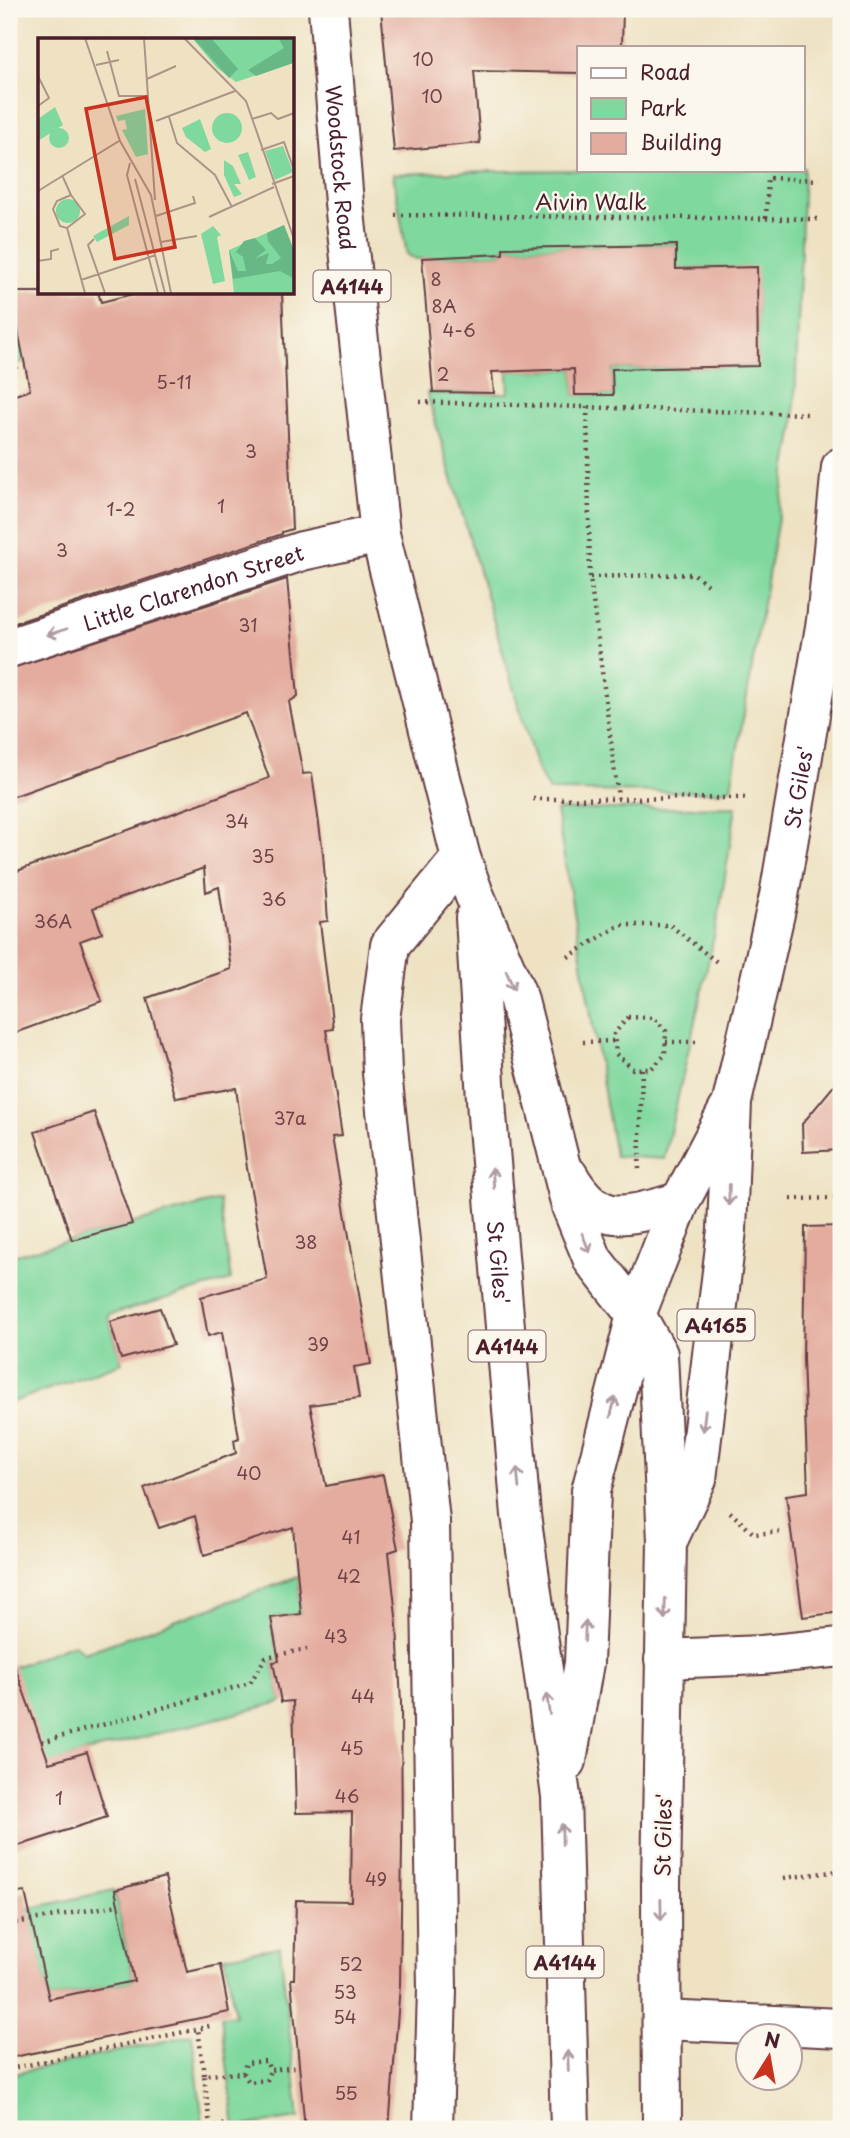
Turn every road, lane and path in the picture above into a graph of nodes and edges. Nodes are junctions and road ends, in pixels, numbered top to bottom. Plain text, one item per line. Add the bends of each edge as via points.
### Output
1 (328, 9) edge
2 (819, 180) dead end
3 (395, 215) dead end
4 (766, 218) junction
5 (817, 219) dead end
6 (18, 366) dead end
7 (9, 369) edge
8 (420, 402) dead end
9 (587, 407) junction
10 (807, 414) dead end
11 (841, 467) edge
12 (380, 534) junction
13 (590, 577) junction
14 (710, 587) dead end
15 (9, 648) edge
16 (618, 798) junction
17 (749, 798) dead end
18 (533, 799) dead end
19 (461, 858) junction
20 (474, 894) junction
21 (568, 957) dead end
22 (718, 963) dead end
23 (615, 1041) junction
24 (583, 1042) dead end
25 (666, 1042) junction
26 (697, 1042) dead end
27 (642, 1069) junction
28 (732, 1102) junction
29 (556, 1155) junction
30 (639, 1180) dead end
31 (841, 1198) edge
32 (791, 1199) dead end
33 (680, 1202) junction
34 (636, 1315) junction
35 (697, 1479) junction
36 (779, 1532) dead end
37 (667, 1541) junction
38 (841, 1647) edge
39 (307, 1649) dead end
40 (664, 1659) junction
41 (42, 1742) dead end
42 (561, 1796) junction
43 (839, 1871) dead end
44 (784, 1878) dead end
45 (118, 1905) dead end
46 (9, 1924) edge
47 (663, 2020) junction
48 (213, 2025) dead end
49 (841, 2028) edge
50 (198, 2029) junction
51 (298, 2067) dead end
52 (9, 2069) edge
53 (270, 2070) junction
54 (243, 2073) junction
55 (204, 2075) junction
56 (226, 2124) dead end
57 (210, 2127) junction
58 (194, 2129) edge
59 (433, 2129) edge
60 (570, 2129) edge
61 (662, 2129) edge

1 - 12 main road, Woodstock Road / A4144
2 - 4 path via 768,177
3 - 4 path, Aivin Walk
4 - 5 path, Aivin Walk
6 - 7 path
8 - 9 path
9 - 10 path
9 - 13 path
11 - 28 main road, St Giles' / A4165 via 826,621 779,896
12 -> 15 main road, Little Clarendon Street via 302,551
12 - 19 main road, St Giles' / A4144
13 - 14 path via 694,574
13 - 16 path
16 - 17 path
16 - 18 path
19 - 20 main road, St Giles' / A4144
19 - 59 main road via 390,945 380,1018 430,1521 437,1977
20 -> 29 main road, St Giles' / A4144 via 518,997
42 -> 20 main road, St Giles' / A4144 via 521,1515 487,1115
21 - 22 path via 620,925 670,925
23 - 24 path
23 - 25 path via 614,1034 628,1017 654,1018 666,1031
23 - 27 path via 616,1054 633,1069
25 - 26 path
25 - 27 path via 665,1055 651,1069
27 - 30 path
28 - 33 main road, St Giles' / A4165
28 -> 35 main road, St Giles' / A4165 via 727,1230
29 - 33 main road, A4144 via 580,1196 600,1212 625,1216
29 -> 34 main road, St Giles' / A4144 via 570,1206 593,1260
31 - 32 path
33 - 34 main road, St Giles' / A4144
34 - 37 main road, St Giles' / A4144 via 658,1354
42 -> 34 main road, St Giles' / A4144 via 584,1663 591,1491
35 - 36 path via 754,1534
35 - 37 main road, St Giles' / A4165
37 -> 40 main road, St Giles' / A4144
38 - 40 main road
39 - 41 path via 266,1657 250,1683
40 -> 47 main road, St Giles' / A4144
60 -> 42 main road, St Giles' / A4144
43 - 44 path
45 - 46 path
47 - 49 main road
47 - 61 main road, St Giles' / A4144
48 - 50 path
50 - 52 path
50 - 55 path
51 - 53 path
53 - 54 path via 267,2080 249,2082
53 - 54 path via 266,2062 246,2063
54 - 55 path
55 - 57 path
56 - 57 path
57 - 58 path

